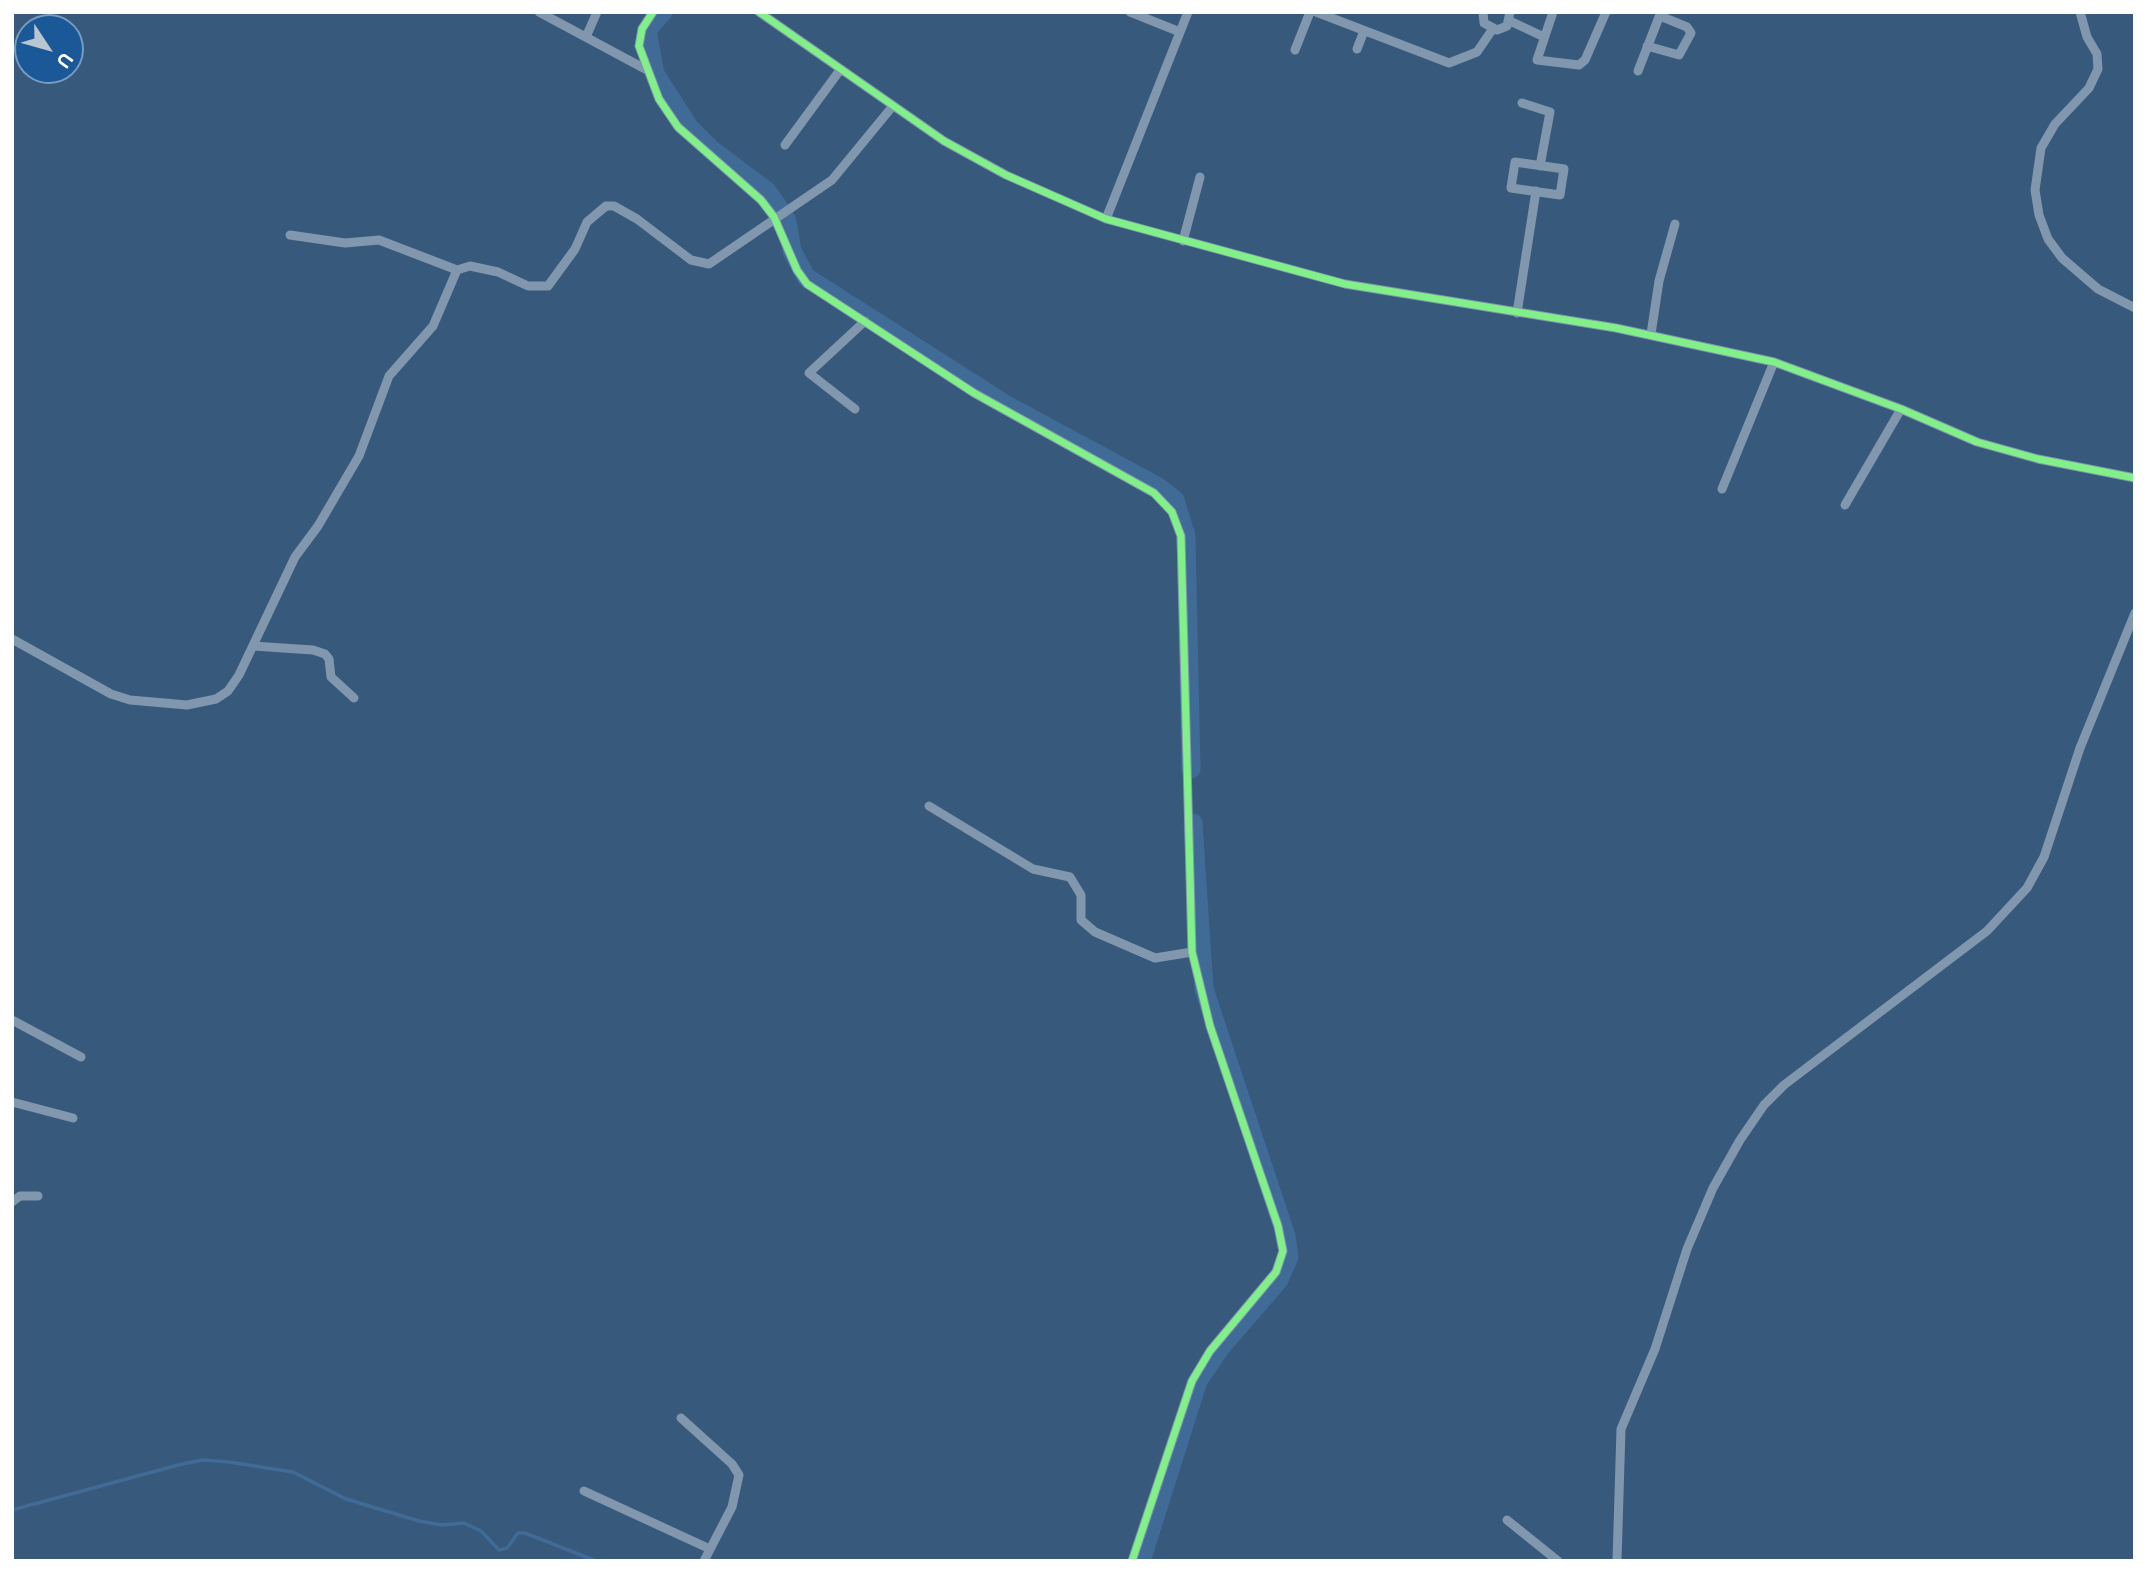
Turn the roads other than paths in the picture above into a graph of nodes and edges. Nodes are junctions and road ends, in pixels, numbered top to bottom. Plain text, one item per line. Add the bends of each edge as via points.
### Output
1 (539, 12) edge
2 (597, 12) edge
3 (653, 12) edge
4 (759, 12) edge
5 (1130, 12) edge
6 (1188, 12) edge
7 (1310, 12) edge
8 (1316, 12) edge
9 (1483, 12) edge
10 (1553, 12) edge
11 (1606, 12) edge
12 (2080, 12) edge
13 (1660, 14) edge
14 (1510, 17) edge
15 (1492, 30) junction
16 (1364, 31) junction
17 (1180, 32) junction
18 (1542, 36) junction
19 (586, 37) junction
20 (1647, 46) junction
21 (1357, 49) dead end
22 (1295, 50) dead end
23 (646, 70) junction
24 (841, 70) junction
25 (1638, 71) dead end
26 (1522, 103) dead end
27 (891, 107) junction
28 (785, 145) dead end
29 (1540, 166) junction
30 (1200, 177) dead end
31 (1536, 191) junction
32 (780, 213) junction
33 (1106, 219) junction
34 (1675, 224) dead end
35 (290, 235) dead end
36 (1183, 241) junction
37 (457, 270) junction
38 (2135, 308) edge
39 (1517, 313) junction
40 (865, 321) junction
41 (1651, 334) junction
42 (1774, 362) junction
43 (855, 409) dead end
44 (1901, 409) junction
45 (2135, 478) edge
46 (1723, 489) dead end
47 (1845, 505) dead end
48 (2135, 613) edge
49 (12, 639) edge
50 (253, 646) junction
51 (354, 698) dead end
52 (929, 806) dead end
53 (1192, 952) junction
54 (12, 1020) edge
55 (80, 1056) dead end
56 (12, 1102) edge
57 (74, 1118) dead end
58 (38, 1196) dead end
59 (12, 1202) edge
60 (681, 1418) dead end
61 (584, 1491) dead end
62 (1507, 1520) dead end
63 (710, 1549) junction
64 (704, 1561) edge
65 (1132, 1561) edge
66 (1558, 1561) edge
67 (1617, 1561) edge

1 - 19 street
2 - 19 street
3 - 23 street via 639,39
4 - 24 street
5 - 17 street
6 - 17 street
7 - 22 street
8 - 16 street
9 - 15 street via 1484,23
10 - 18 street
11 - 18 street via 1582,64 1537,60
12 - 38 street via 2097,54 2098,69 2089,88 2055,124 2041,148 2035,190 2039,215 2062,258 2098,289
13 - 20 street
13 - 20 street via 1690,33 1679,55
14 - 15 street via 1503,29
14 - 18 street
15 - 16 street via 1477,52 1449,63
16 - 21 street
17 - 33 street
19 - 23 street
20 - 25 street
23 - 32 street via 678,127
24 - 27 street
24 - 28 street
26 - 29 street via 1550,112
27 - 32 street via 845,167 814,194
27 - 33 street via 976,160
29 - 31 street via 1564,169 1560,195
29 - 31 street via 1515,162 1511,188
30 - 36 street
31 - 39 street
32 - 37 street via 717,261 705,264 685,257 637,219 606,206 587,222 575,249 548,286 528,286 470,266
32 - 40 street via 802,278
33 - 36 street
34 - 41 street
35 - 37 street via 345,243 379,240
36 - 39 street via 1345,284
37 - 50 street via 433,326 389,376 359,456 295,557
39 - 41 street
40 - 43 street via 809,373
40 - 53 street via 974,393 1154,493 1172,512 1181,536
41 - 42 street
42 - 44 street
42 - 46 street
44 - 45 street via 2001,450
44 - 47 street
48 - 67 street via 2080,748 2044,857 2027,888 1987,931 1784,1085 1764,1105 1713,1188 1621,1429
49 - 50 street via 111,694 187,705 216,699 228,691
50 - 51 street via 327,654 331,677
52 - 53 street via 1033,869 1070,877 1081,895 1081,920 1096,932 1155,958
53 - 65 street via 1210,1026 1283,1251 1276,1272 1210,1351 1192,1381
54 - 55 street
56 - 57 street
58 - 59 street via 18,1196
60 - 63 street via 739,1475 732,1507
61 - 63 street
62 - 66 street
63 - 64 street

